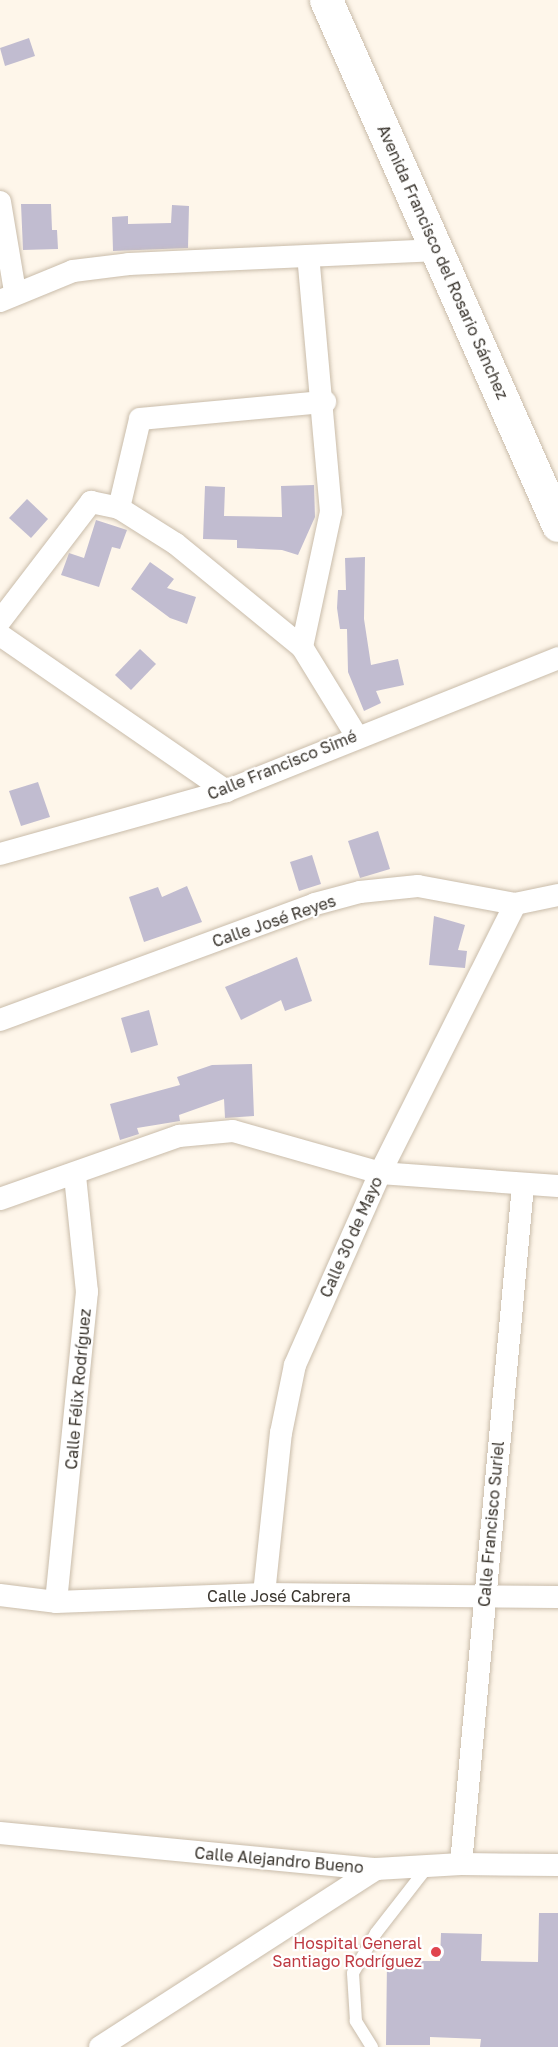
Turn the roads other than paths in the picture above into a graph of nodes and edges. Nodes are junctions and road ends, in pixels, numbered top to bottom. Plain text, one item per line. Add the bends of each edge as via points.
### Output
1 (326, 0) edge
2 (0, 202) edge
3 (439, 250) junction
4 (308, 256) junction
5 (7, 296) edge
6 (325, 402) junction
7 (119, 508) junction
8 (558, 525) edge
9 (0, 621) edge
10 (0, 635) edge
11 (302, 647) junction
12 (558, 658) edge
13 (356, 735) junction
14 (226, 791) junction
15 (0, 854) edge
16 (558, 895) edge
17 (515, 904) junction
18 (0, 1020) edge
19 (380, 1173) junction
20 (75, 1175) junction
21 (523, 1185) junction
22 (558, 1186) edge
23 (0, 1199) edge
24 (264, 1594) junction
25 (0, 1595) edge
26 (558, 1597) edge
27 (484, 1598) junction
28 (56, 1602) junction
29 (0, 1833) edge
30 (430, 1864) junction
31 (461, 1864) junction
32 (558, 1865) edge
33 (376, 1869) junction
34 (125, 2039) edge
35 (100, 2047) edge
36 (372, 2047) edge

1 - 3 main road, Avenida Francisco del Rosario Sánchez
2 - 5 street
3 - 4 street
3 - 8 main road, Avenida Francisco del Rosario Sánchez
4 - 5 street via 129,264 73,271
4 - 6 street
6 - 7 street via 140,419
6 - 11 street via 331,512
7 - 9 street via 92,502
7 - 11 street via 176,544
10 - 14 street
11 - 13 street
12 - 13 street, Calle Francisco Simé
13 - 14 street, Calle Francisco Simé
14 - 15 street, Calle Francisco Simé
16 - 17 street, Calle José Reyes
17 - 18 street, Calle José Reyes via 418,886 360,892 315,904
17 - 19 street, Calle 30 de Mayo
19 - 20 street via 233,1131 179,1136
19 - 21 street
19 - 24 street, Calle 30 de Mayo via 295,1365 281,1433
20 - 23 street
20 - 28 street, Calle Félix Rodríguez via 87,1292
21 - 22 street
21 - 27 street, Calle Francisco Suriel
24 - 27 street, Calle José Cabrera
24 - 28 street, Calle José Cabrera
25 - 28 street, Calle José Cabrera
26 - 27 street, Calle José Cabrera
27 - 31 street, Calle Francisco Suriel
29 - 33 street, Calle Alejandro Bueno
30 - 31 street, Calle Alejandro Bueno
30 - 33 street, Calle Alejandro Bueno
30 - 36 lane via 376,1933 353,1973 356,2021
31 - 32 street, Calle Alejandro Bueno
33 - 34 street
34 - 35 street

